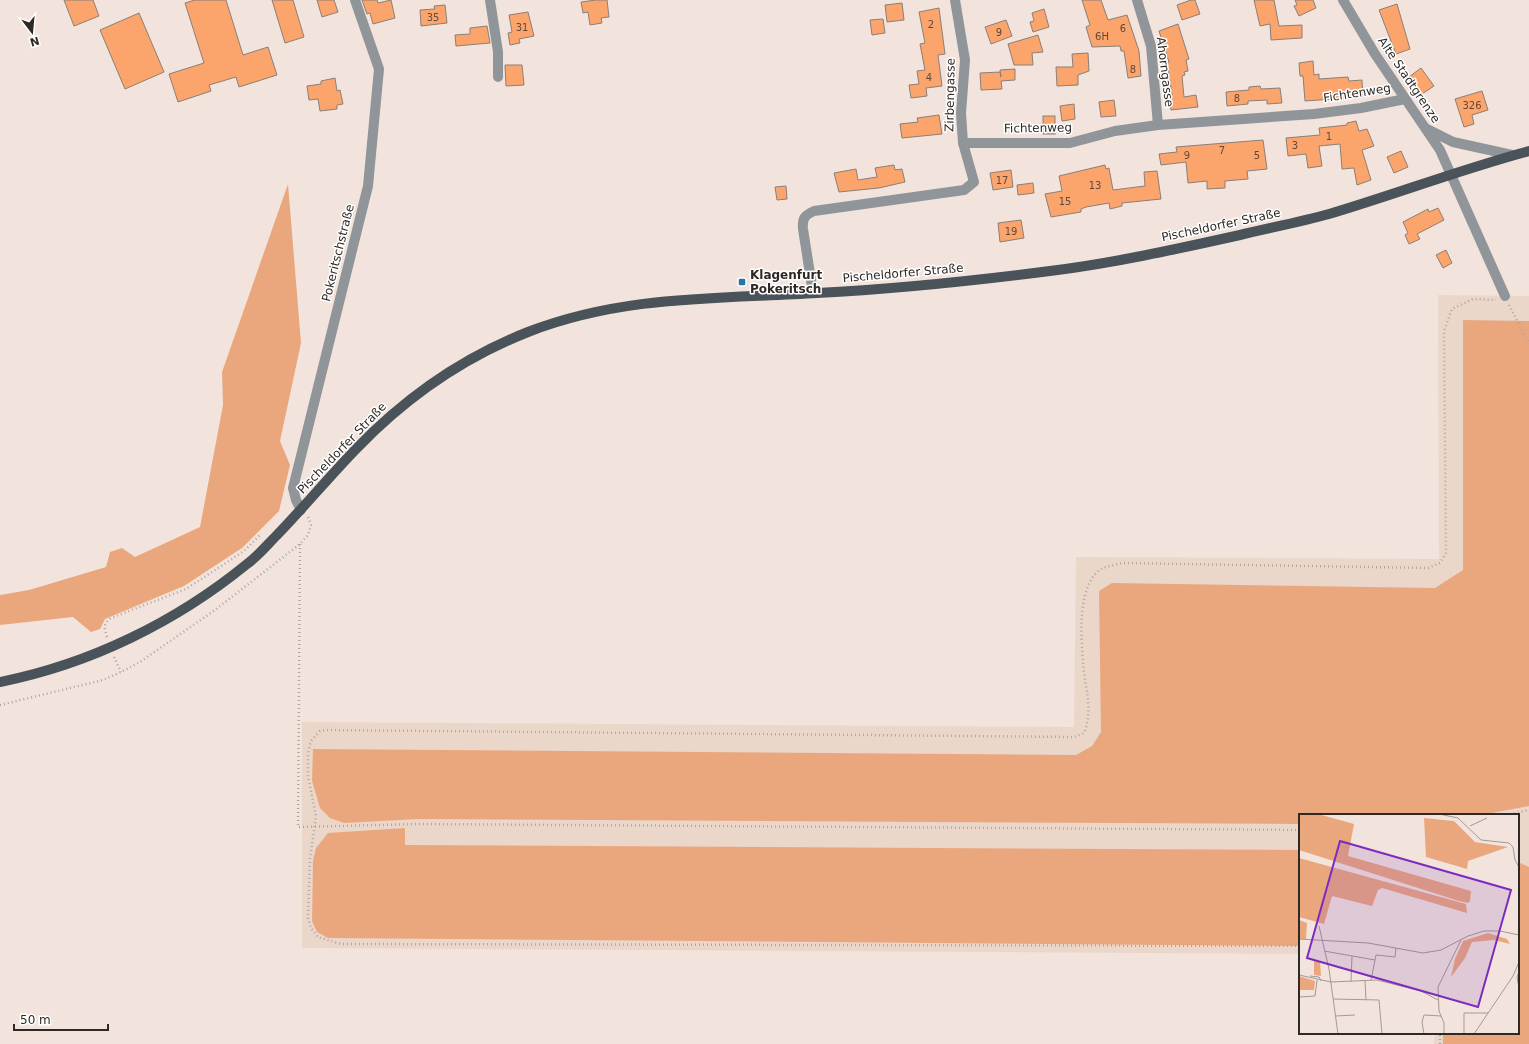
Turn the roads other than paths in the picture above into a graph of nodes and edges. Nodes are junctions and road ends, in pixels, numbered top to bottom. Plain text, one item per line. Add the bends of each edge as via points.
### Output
1 (355, 0) edge
2 (490, 0) edge
3 (954, 0) edge
4 (1137, 0) edge
5 (1343, 0) edge
6 (498, 77) dead end
7 (1405, 98) junction
8 (1158, 125) junction
9 (1424, 127) junction
10 (963, 143) junction
11 (1529, 151) edge
12 (1512, 155) junction
13 (1452, 176) junction
14 (813, 293) junction
15 (1506, 298) road end
16 (301, 510) junction
17 (0, 682) edge

1 - 16 street, Pokeritschstraße via 379,69 368,186 293,488
2 - 6 street via 498,52
3 - 10 street, Zirbengasse via 965,60 961,113
4 - 8 street, Ahorngasse via 1151,46
5 - 7 street, Alte Stadtgrenze
7 - 8 street, Fichtenweg via 1361,108 1314,114
7 - 9 street, Alte Stadtgrenze
8 - 10 street, Fichtenweg via 1115,131 1070,143
9 - 12 street via 1453,142
9 - 13 street, Alte Stadtgrenze via 1440,150
10 - 14 street via 974,182 964,190 814,211 805,215 802,221
11 - 12 main road, Pischeldorfer Straße
12 - 13 main road, Pischeldorfer Straße
13 - 14 main road, Pischeldorfer Straße via 1325,215 1192,246 1049,271 934,286
13 - 15 street, Alte Stadtgrenze
14 - 16 main road, Pischeldorfer Straße via 635,303 576,316 529,332 482,352 437,379 395,411 355,450
16 - 17 main road, Pischeldorfer Straße via 250,562 191,605 118,644 40,673

